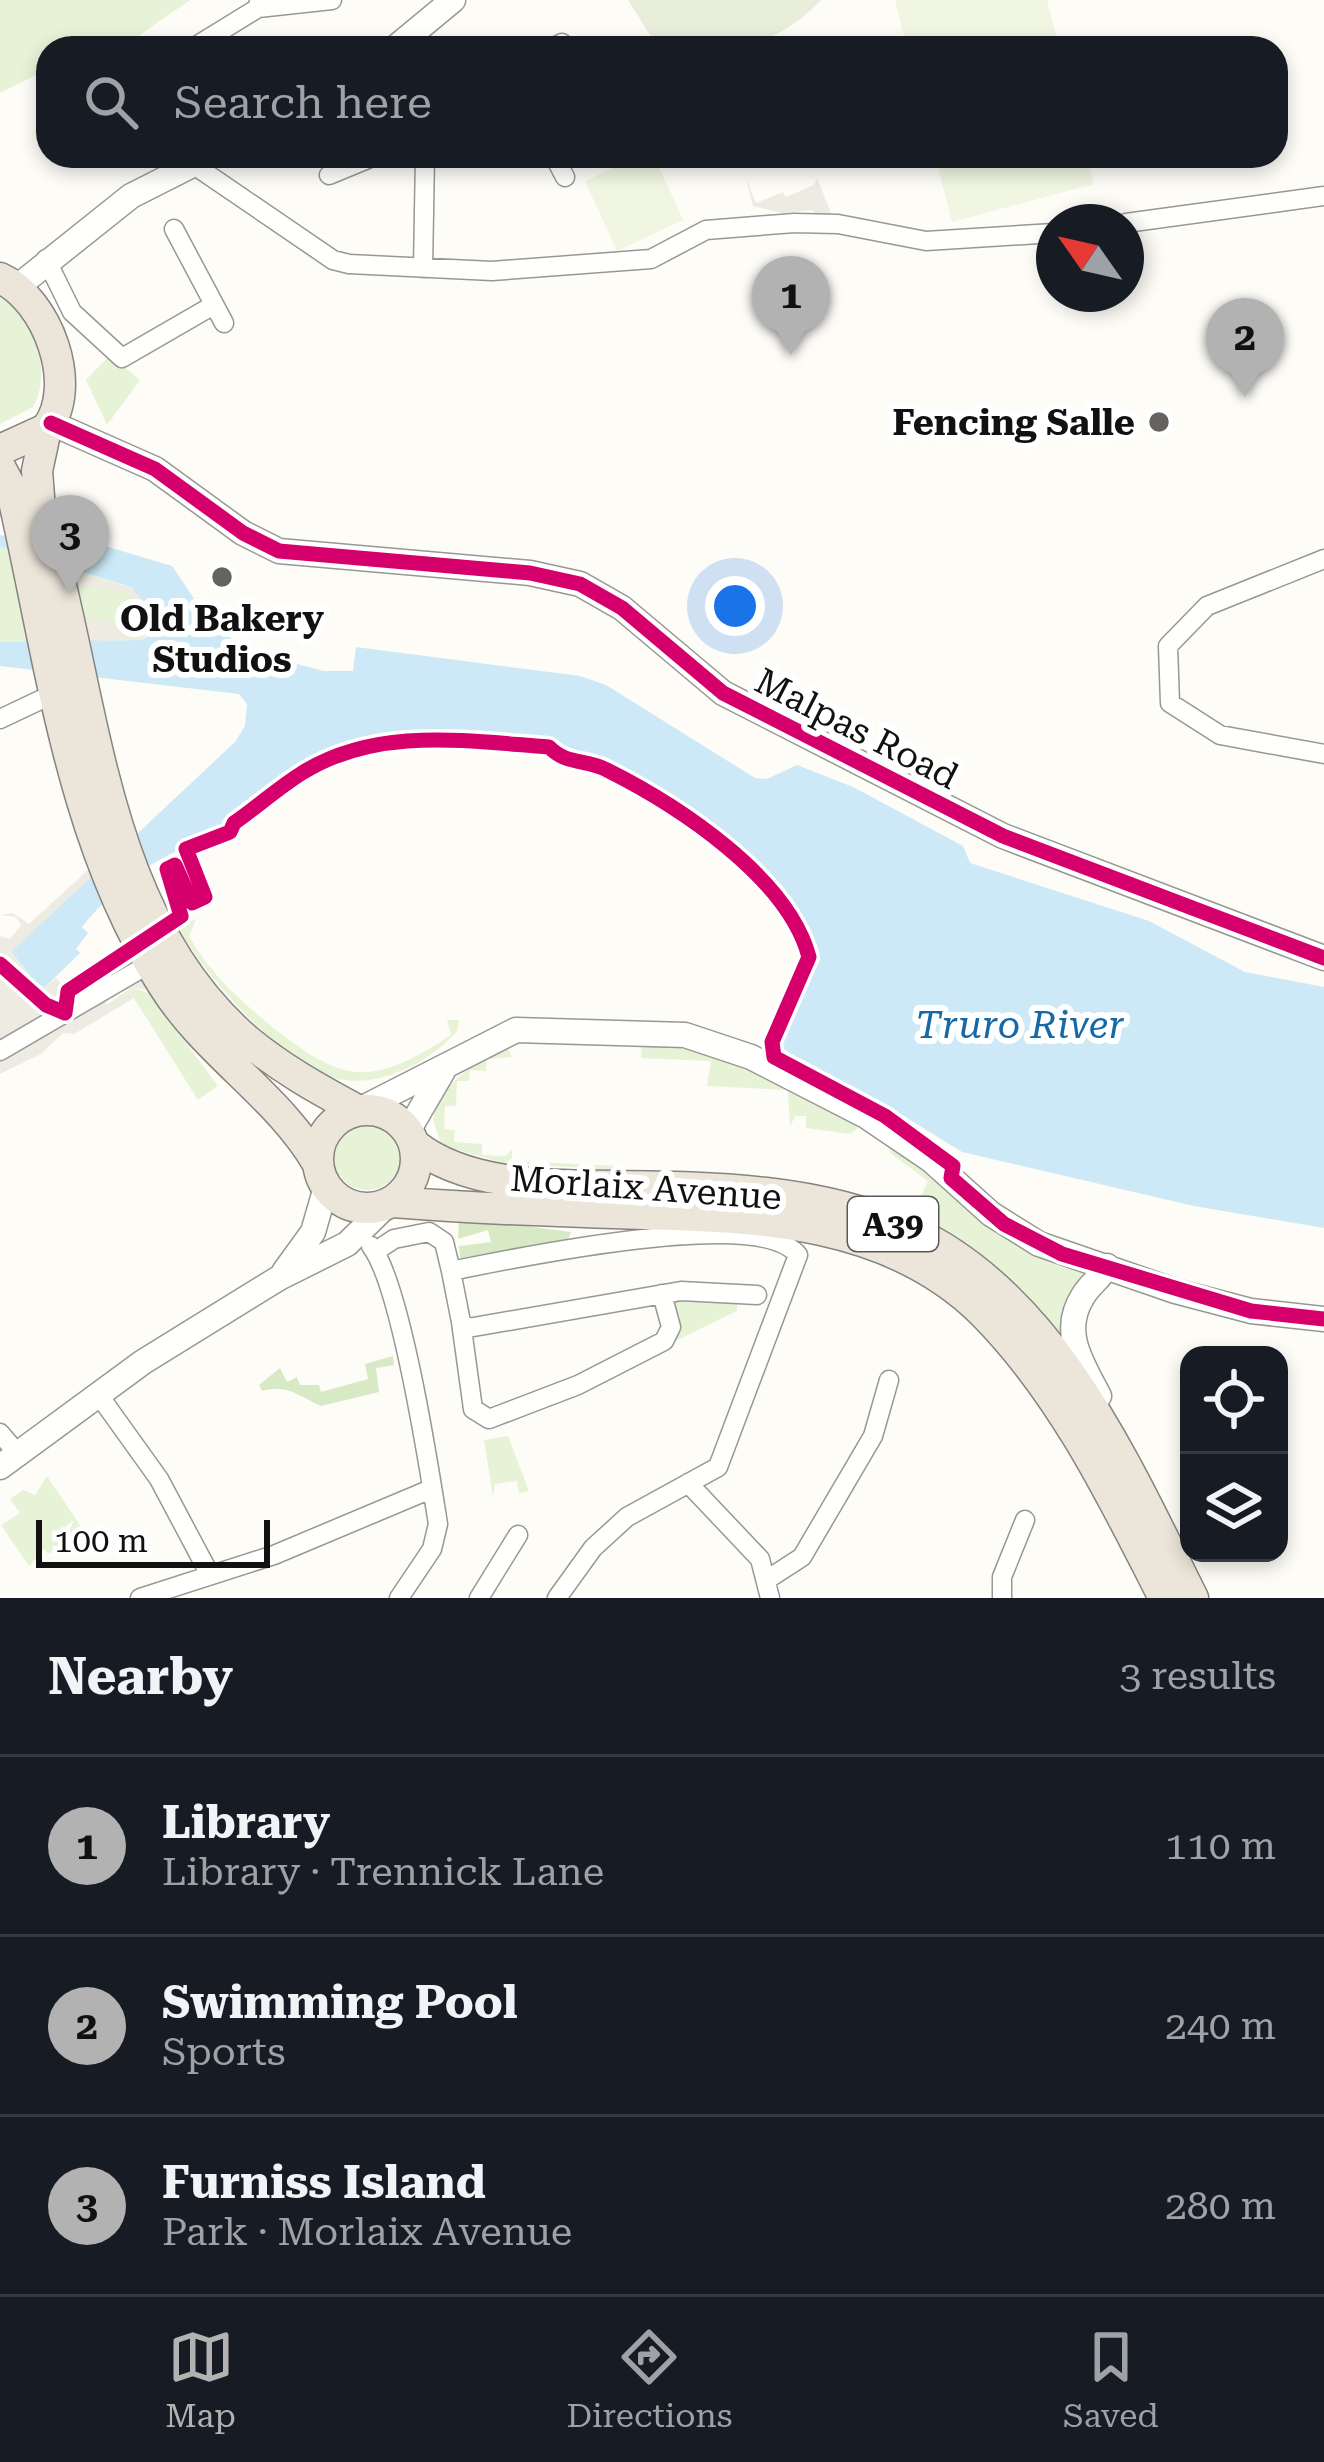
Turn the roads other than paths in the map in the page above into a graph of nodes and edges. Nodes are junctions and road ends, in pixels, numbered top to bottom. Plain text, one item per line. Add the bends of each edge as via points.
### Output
1 (332, 0) edge
2 (453, 0) edge
3 (259, 4) edge
4 (211, 36) edge
5 (410, 36) edge
6 (186, 168) edge
7 (212, 168) edge
8 (346, 168) edge
9 (424, 168) edge
10 (329, 175) dead end
11 (1324, 196) edge
12 (1144, 221) edge
13 (174, 229) dead end
14 (1036, 234) edge
15 (46, 259) junction
16 (423, 268) junction
17 (8, 282) edge
18 (212, 306) junction
19 (224, 323) dead end
20 (49, 426) junction
21 (0, 450) edge
22 (0, 467) edge
23 (29, 513) junction
24 (1324, 559) edge
25 (63, 687) junction
26 (0, 719) edge
27 (1324, 754) edge
28 (129, 892) junction
29 (1324, 958) edge
30 (149, 964) junction
31 (0, 1051) edge
32 (453, 1061) junction
33 (359, 1110) junction
34 (412, 1138) junction
35 (322, 1187) junction
36 (391, 1202) junction
37 (367, 1243) junction
38 (1107, 1266) junction
39 (451, 1271) junction
40 (278, 1278) junction
41 (662, 1294) junction
42 (757, 1294) dead end
43 (1324, 1319) edge
44 (461, 1322) junction
45 (889, 1380) dead end
46 (98, 1394) junction
47 (866, 1395) dead end
48 (885, 1402) junction
49 (0, 1433) edge
50 (9, 1461) edge
51 (688, 1483) junction
52 (1133, 1483) junction
53 (431, 1489) junction
54 (1025, 1520) dead end
55 (518, 1535) dead end
56 (210, 1575) junction
57 (769, 1588) edge
58 (402, 1597) edge
59 (140, 1598) edge
60 (479, 1598) edge
61 (556, 1598) edge
62 (1002, 1598) edge
63 (1164, 1598) edge
64 (1193, 1598) edge

1 - 3 street
2 - 5 street
3 - 4 street
6 - 15 street via 131,196
7 - 16 street via 332,260
8 - 10 street
9 - 16 street
11 - 12 street
13 - 18 street
14 - 16 street via 926,241 794,223 706,230 651,259 491,272
15 - 17 street
15 - 18 street via 71,312 122,358
17 - 20 highway via 51,340 59,388
18 - 19 street
20 - 21 highway
20 - 23 highway, A39
20 - 29 street, Malpas Road via 155,469 279,551 580,584 622,608 723,693 1003,836
22 - 23 highway, A39
23 - 25 highway, A39
24 - 27 street via 1207,606 1168,646 1170,703 1220,735
25 - 26 street
25 - 28 highway, A39
28 - 30 highway, A39
28 - 33 highway, A39 via 224,1016 287,1071
30 - 31 street
30 - 35 highway, A39 via 209,1046 293,1124
32 - 33 street
32 - 34 street via 428,1091
32 - 38 street via 529,1028 685,1035 852,1108 908,1142 1021,1235
33 - 34 highway, A39 via 382,1111
33 - 35 highway via 327,1130
34 - 36 highway via 412,1181
34 - 52 highway, Morlaix Avenue / A39 via 458,1168 516,1180 748,1190 908,1229 971,1267 1030,1325
35 - 36 highway, A39 via 350,1205
35 - 37 street
35 - 40 street
36 - 37 street
36 - 63 highway, Morlaix Avenue / A39 via 788,1223 919,1265 980,1310 1036,1375
37 - 39 street via 433,1232
37 - 40 street
37 - 53 street via 396,1309
38 - 43 street via 1251,1311
38 - 52 street via 1078,1305 1073,1343
39 - 44 street
39 - 51 street via 664,1236 796,1252 723,1460
40 - 46 street
41 - 42 street
41 - 44 street via 471,1328
41 - 44 street via 667,1340 489,1419 473,1409
45 - 48 street
46 - 50 street
46 - 56 street via 159,1479
47 - 48 street
48 - 57 street via 802,1557
49 - 50 street
51 - 57 street via 753,1550
51 - 61 street via 609,1532
52 - 64 highway, Morlaix Avenue / A39
53 - 56 street
53 - 58 street via 438,1530
54 - 62 street
55 - 60 street
56 - 59 street

